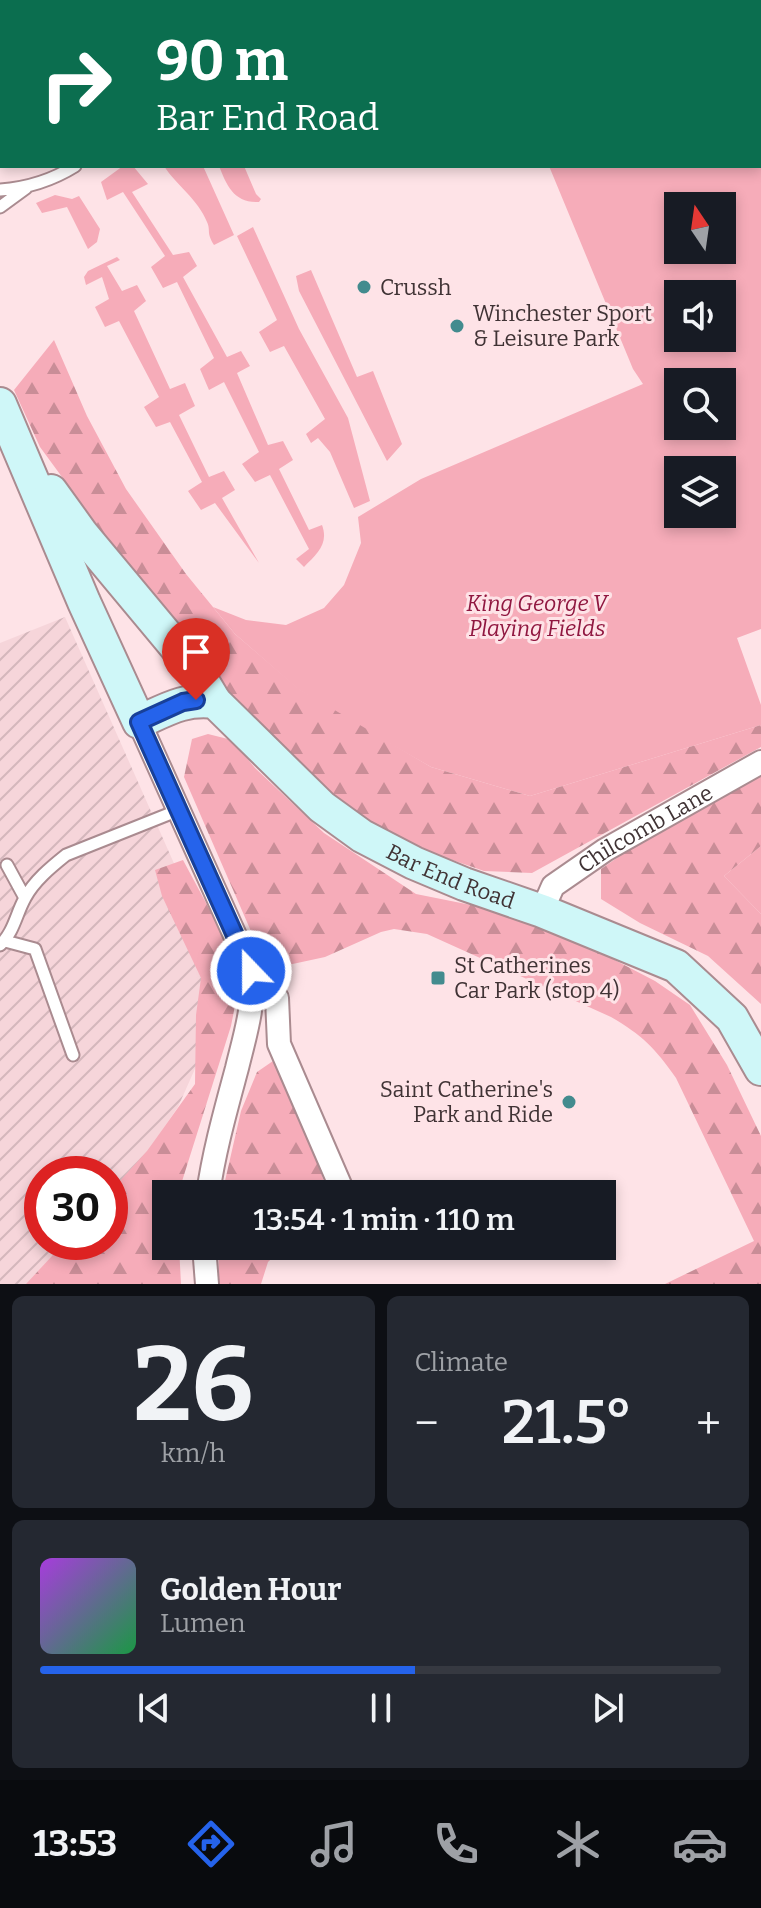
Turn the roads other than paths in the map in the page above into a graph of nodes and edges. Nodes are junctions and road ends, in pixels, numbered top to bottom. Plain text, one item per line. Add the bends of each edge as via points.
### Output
1 (71, 168) edge
2 (27, 188) junction
3 (0, 190) edge
4 (0, 207) edge
5 (0, 404) edge
6 (32, 478) junction
7 (215, 702) junction
8 (139, 722) junction
9 (761, 762) edge
10 (180, 810) junction
11 (6, 871) edge
12 (25, 898) junction
13 (542, 911) junction
14 (2, 943) edge
15 (254, 994) junction
16 (73, 1055) dead end
17 (761, 1069) edge
18 (211, 1180) edge
19 (338, 1180) edge
20 (205, 1260) edge
21 (207, 1284) edge

1 - 2 lane
2 - 3 lane
2 - 4 lane
5 - 6 main road
6 - 7 main road, Bar End Road via 58,499 197,672
6 - 8 main road
7 - 8 main road via 183,702
7 - 13 main road, Bar End Road via 322,807 362,836 426,868
8 - 10 street
9 - 13 street, Chilcomb Lane via 605,850 553,886
10 - 12 lane via 66,855
10 - 15 street via 243,950
11 - 12 lane
12 - 14 lane
13 - 17 main road, Bar End Road via 676,966 732,1018
14 - 16 lane via 35,949
15 - 18 street
15 - 19 street via 277,998 279,1044
20 - 21 street

